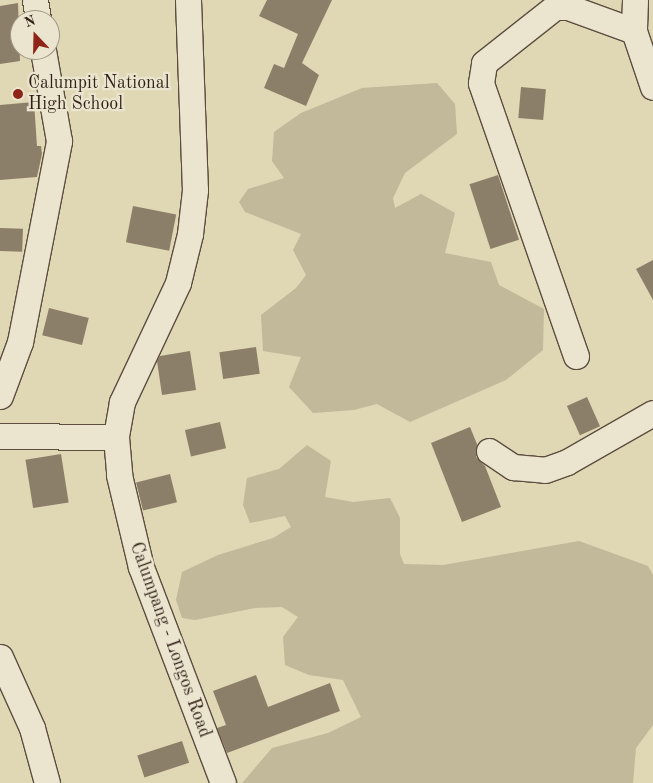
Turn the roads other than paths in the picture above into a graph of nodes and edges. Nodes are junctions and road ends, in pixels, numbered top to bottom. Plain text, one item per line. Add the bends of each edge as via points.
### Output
1 (188, 0) edge
2 (635, 0) edge
3 (634, 31) junction
4 (45, 60) edge
5 (653, 87) edge
6 (576, 356) dead end
7 (0, 396) edge
8 (653, 413) edge
9 (0, 436) edge
10 (116, 437) junction
11 (489, 451) dead end
12 (0, 658) edge
13 (47, 783) edge
14 (222, 783) edge

1 - 10 street, Calumpang - Longos Road via 195,190 190,234 178,283 122,402
2 - 3 street
3 - 5 street
3 - 6 street via 568,7 555,7 484,63 481,83
4 - 7 street via 59,141 20,342
8 - 11 street via 567,462 545,470 513,467
9 - 10 street
10 - 14 street, Calumpang - Longos Road via 118,476 141,567
12 - 13 street via 32,728

